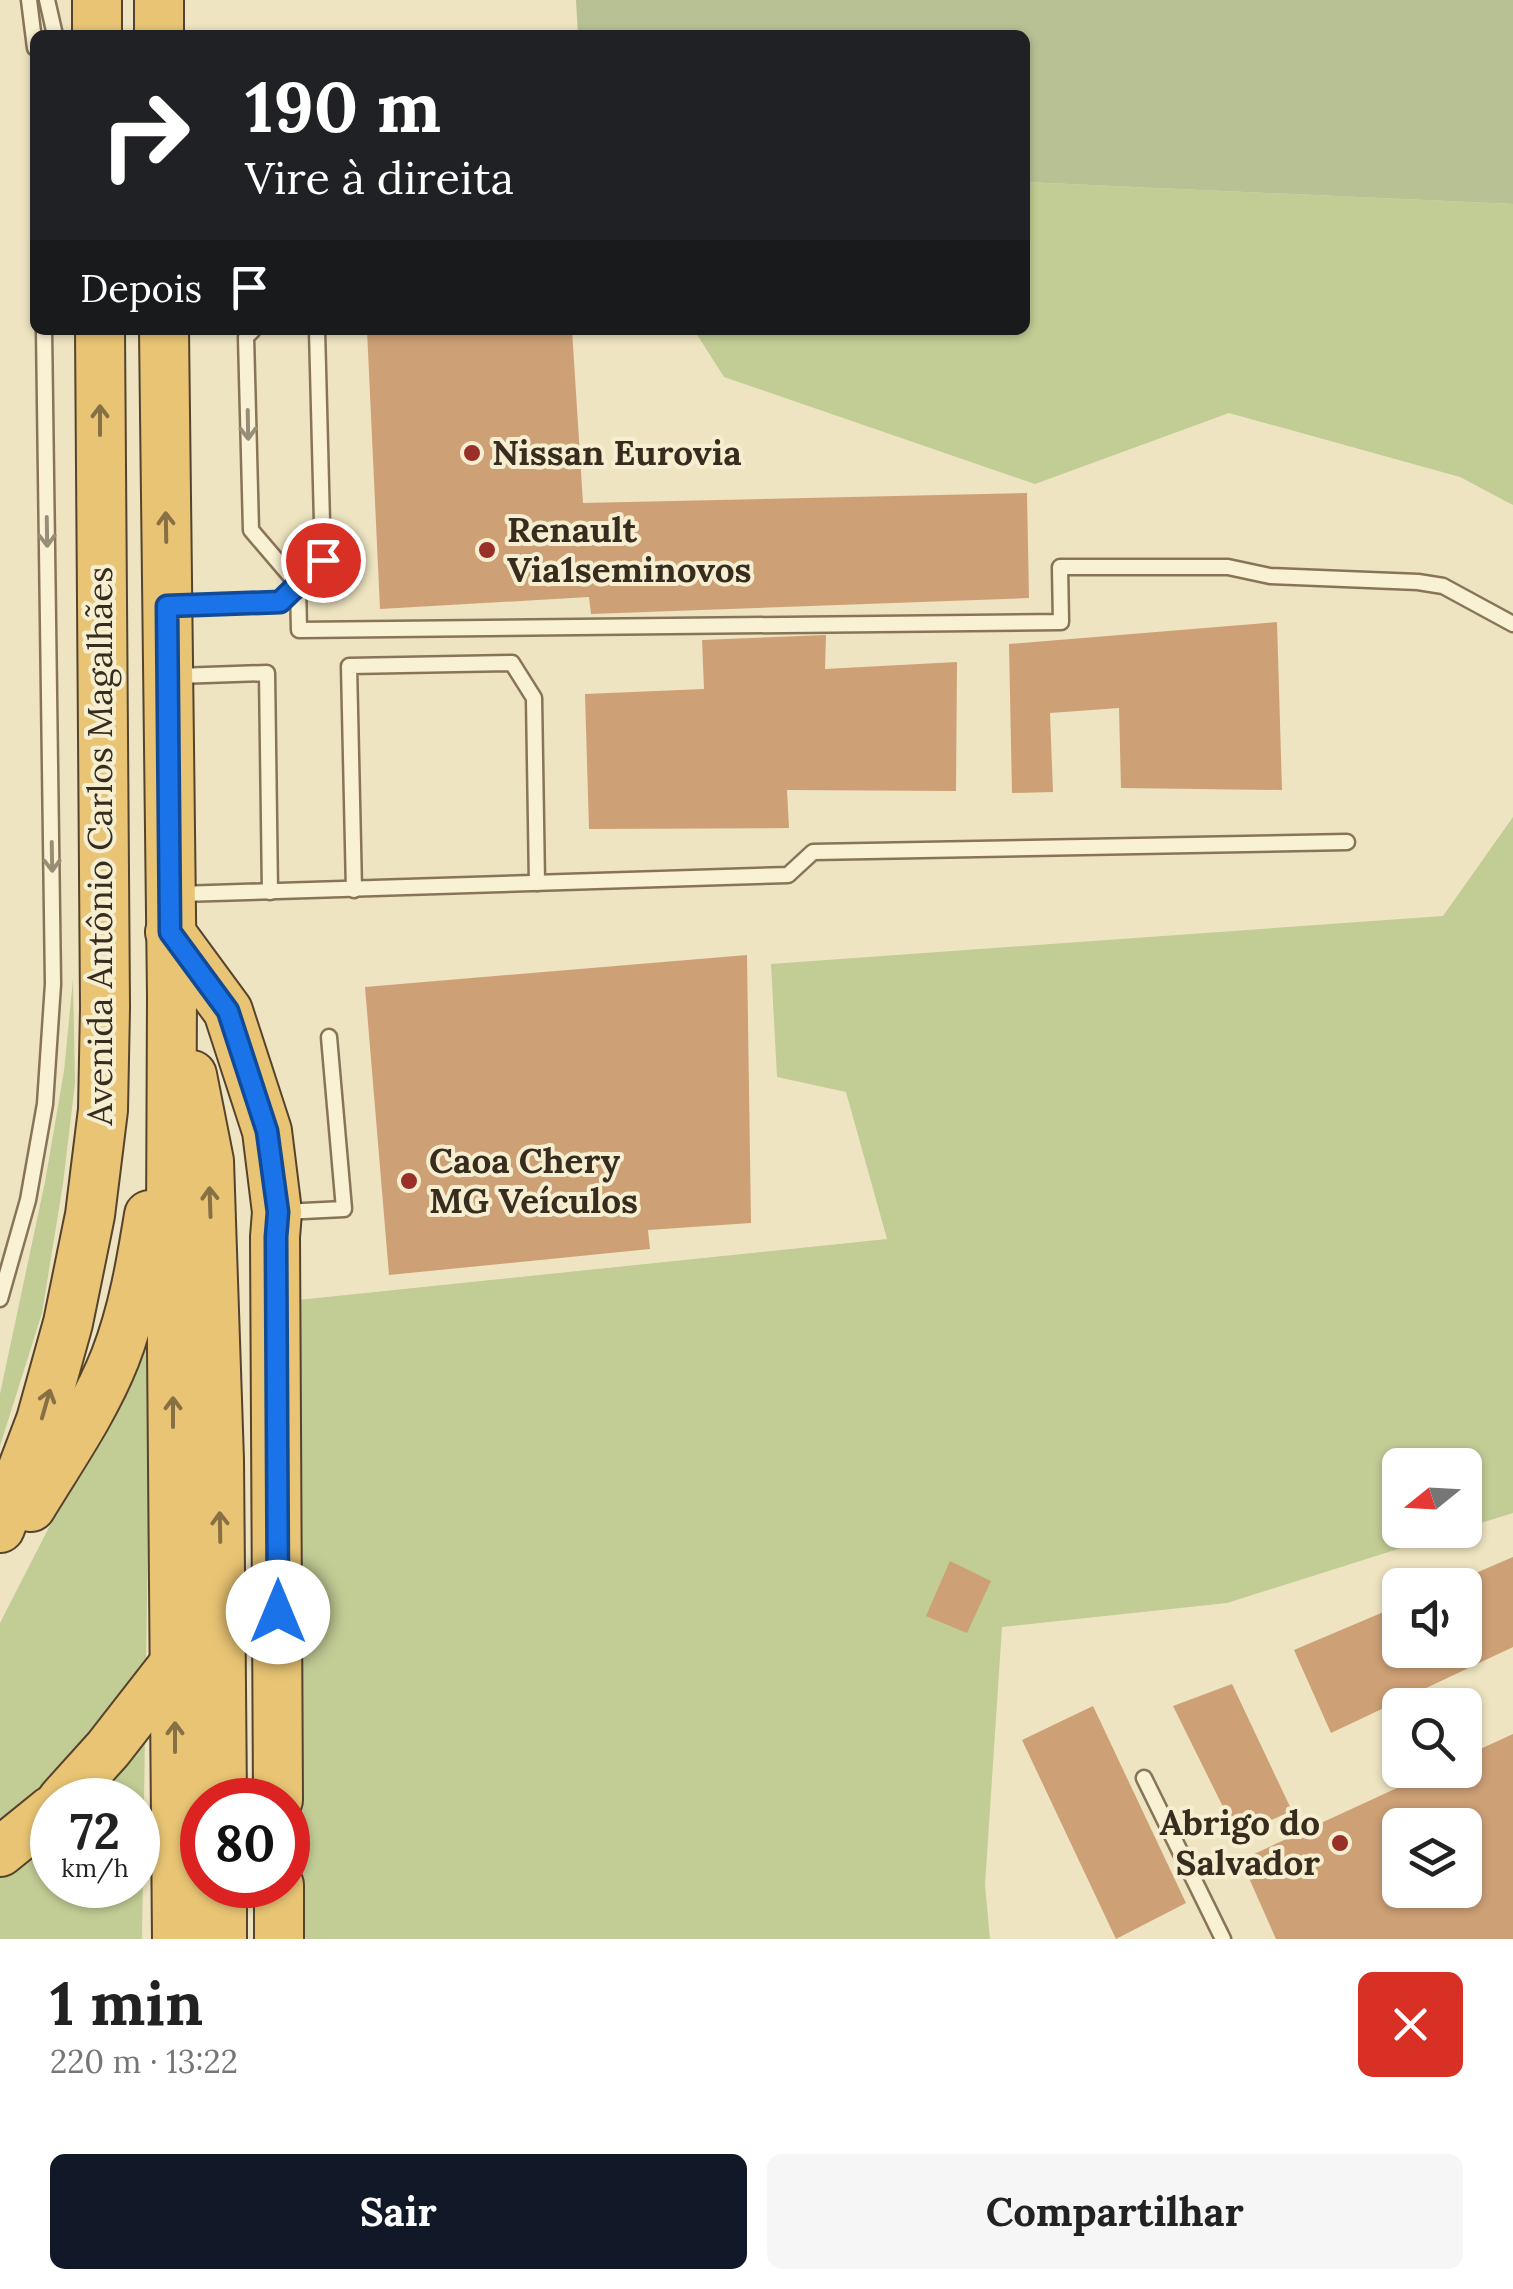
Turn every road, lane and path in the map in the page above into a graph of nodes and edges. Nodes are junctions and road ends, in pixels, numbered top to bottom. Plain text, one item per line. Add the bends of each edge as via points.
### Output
1 (29, 0) edge
2 (48, 0) edge
3 (97, 0) edge
4 (158, 0) edge
5 (33, 30) edge
6 (54, 30) edge
7 (97, 30) edge
8 (159, 30) edge
9 (44, 335) edge
10 (100, 335) edge
11 (164, 335) edge
12 (249, 335) edge
13 (317, 335) edge
14 (298, 585) junction
15 (167, 606) junction
16 (1513, 624) edge
17 (168, 676) junction
18 (1347, 842) dead end
19 (536, 882) junction
20 (354, 890) junction
21 (270, 892) junction
22 (171, 947) junction
23 (329, 1037) dead end
24 (278, 1212) junction
25 (0, 1299) edge
26 (0, 1528) edge
27 (0, 1556) edge
28 (198, 1661) junction
29 (82, 1778) edge
30 (218, 1778) edge
31 (278, 1778) edge
32 (1144, 1778) dead end
33 (30, 1828) edge
34 (0, 1852) edge
35 (222, 1908) edge
36 (279, 1908) edge
37 (177, 1939) edge
38 (222, 1939) edge
39 (279, 1939) edge
40 (1223, 1939) edge

1 - 5 lane
2 - 6 lane
3 - 7 highway
4 - 8 highway
9 -> 25 lane via 53,984 45,1104 28,1200
26 -> 10 highway, Avenida Antônio Carlos Magalhães via 68,1323 103,1110
15 -> 11 highway
12 -> 14 lane via 251,530
13 - 14 lane via 323,560
14 - 15 lane via 280,602
14 - 16 lane via 299,630 1061,622 1060,568 1228,567 1270,576 1443,586
15 - 17 highway
17 - 21 lane via 267,673
17 - 22 highway
18 - 19 lane via 812,852 788,875
19 - 20 lane
19 - 20 lane via 534,698 512,663 349,666
20 - 21 lane
21 - 22 lane
22 - 24 highway via 228,1011 267,1131
22 - 27 highway via 154,1189 137,1288 114,1360 88,1412
28 -> 22 highway via 171,1228
23 - 24 lane via 344,1209
24 - 31 highway
28 - 29 highway
28 - 30 highway
37 -> 28 highway
32 - 40 lane
33 - 34 highway
35 - 38 highway
36 - 39 highway

